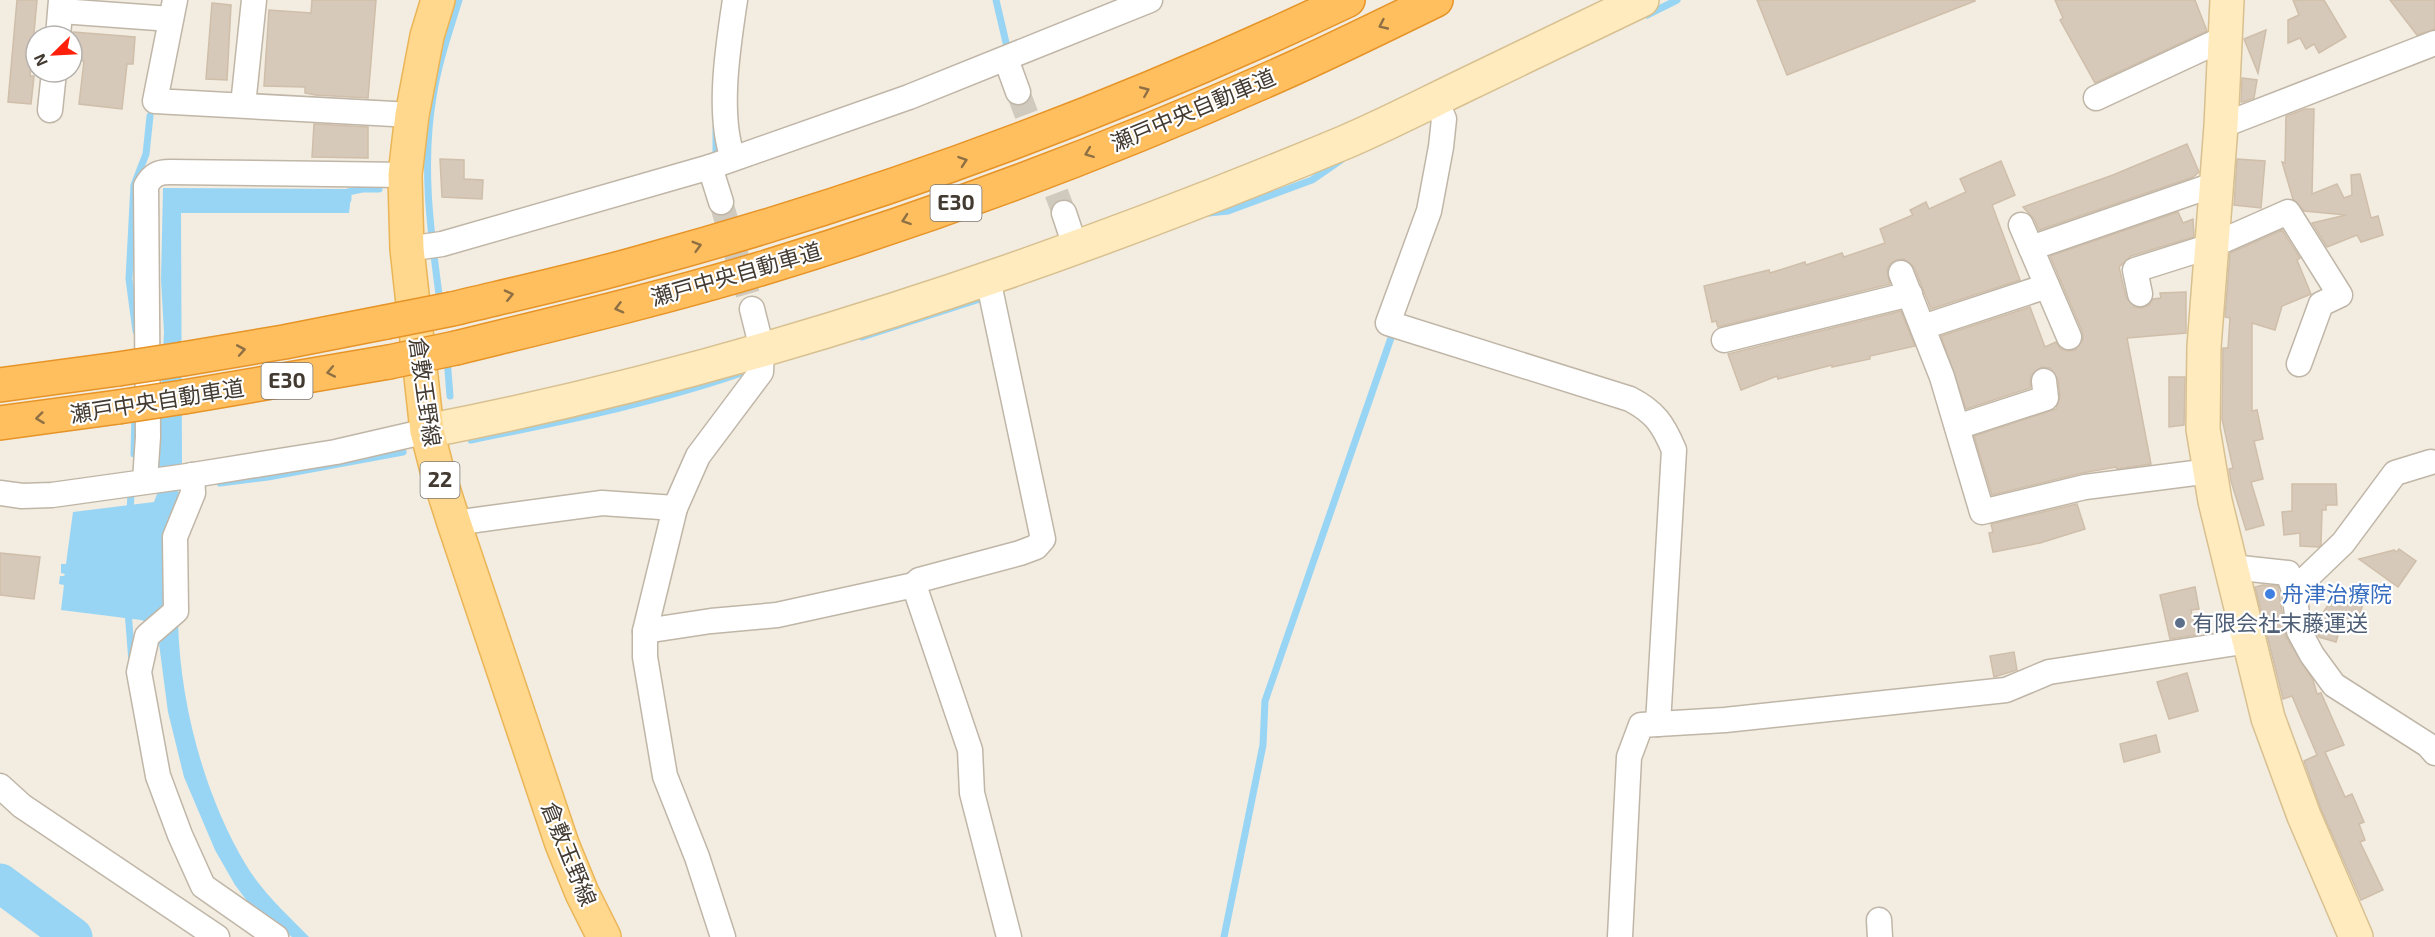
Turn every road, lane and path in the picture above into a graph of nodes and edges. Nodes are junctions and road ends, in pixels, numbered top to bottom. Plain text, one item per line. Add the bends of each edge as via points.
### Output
1 (254, 0) edge
2 (438, 0) edge
3 (735, 0) edge
4 (1150, 0) edge
5 (1348, 0) edge
6 (1436, 0) edge
7 (1642, 0) edge
8 (2227, 0) edge
9 (61, 5) edge
10 (1126, 5) edge
11 (173, 9) edge
12 (59, 24) edge
13 (2225, 38) junction
14 (2435, 43) edge
15 (1006, 59) junction
16 (53, 84) edge
17 (1018, 92) tunnel mouth
18 (2096, 98) dead end
19 (243, 105) junction
20 (1440, 109) junction
21 (50, 110) dead end
22 (412, 115) junction
23 (2221, 126) junction
24 (733, 158) junction
25 (710, 167) junction
26 (405, 175) junction
27 (2216, 184) junction
28 (721, 202) tunnel mouth
29 (1064, 213) tunnel mouth
30 (2021, 225) dead end
31 (2211, 246) junction
32 (423, 247) junction
33 (2031, 248) junction
34 (1076, 249) junction
35 (988, 279) junction
36 (2047, 286) junction
37 (2139, 294) dead end
38 (752, 309) tunnel mouth
39 (1923, 327) junction
40 (2069, 337) dead end
41 (1724, 340) dead end
42 (762, 350) junction
43 (2299, 364) dead end
44 (2043, 381) dead end
45 (0, 385) edge
46 (0, 423) edge
47 (1957, 427) junction
48 (427, 430) junction
49 (2431, 462) dead end
50 (2210, 471) junction
51 (151, 480) junction
52 (190, 481) junction
53 (0, 493) edge
54 (675, 508) junction
55 (454, 523) junction
56 (2232, 569) junction
57 (914, 585) junction
58 (2294, 590) junction
59 (645, 631) junction
60 (2249, 641) junction
61 (1658, 724) junction
62 (2435, 753) edge
63 (0, 786) edge
64 (217, 937) edge
65 (276, 937) edge
66 (604, 937) edge
67 (723, 937) edge
68 (1009, 937) edge
69 (1620, 937) edge
70 (2356, 937) edge

1 - 19 street
2 - 22 main road, 倉敷玉野線 / 22
3 - 24 street via 726,111 728,145
4 - 10 street
45 -> 5 highway, 瀬戸中央自動車道 / E30, bridge via 183,359 452,309 727,238 982,155 1133,96
6 -> 46 highway, 瀬戸中央自動車道 / E30, bridge via 1294,68 1136,135 997,189 760,269 642,302 388,362
7 - 20 street
8 - 13 street
9 - 11 street
9 - 12 street
10 - 15 street
11 - 19 street via 155,101
13 - 18 street
13 - 23 street
14 - 23 street
15 - 17 street
15 - 24 street
16 - 21 street
19 - 22 street
20 - 34 street via 1345,142
20 - 61 street via 1441,147 1429,211 1388,323 1630,399 1647,408 1664,427 1674,450
22 - 26 main road, 倉敷玉野線 / 22
23 - 27 street
24 - 25 street
25 - 28 street
25 - 32 street
26 - 32 main road, 倉敷玉野線 / 22
26 - 51 street via 170,171 150,177 146,186
27 - 31 street
27 - 33 street
29 - 34 street
30 - 33 street
31 - 37 street via 2135,270
31 - 43 street via 2288,212 2340,295 2321,304
31 - 50 street via 2203,429
32 - 48 main road, 倉敷玉野線 / 22
33 - 36 street
34 - 35 street
35 - 42 street
35 - 57 street via 1043,539 1036,547 1020,553 919,579
36 - 39 street
36 - 40 street
38 - 42 street
39 - 41 street via 1905,284
39 - 47 street
42 - 48 street via 580,399
42 - 54 street via 761,372 698,456
44 - 47 street via 2046,398
47 - 50 street via 1982,512 2085,488
48 - 52 street via 336,453
48 - 55 main road, 倉敷玉野線 / 22
49 - 58 street via 2396,473 2343,543
50 - 56 street
51 - 52 street
51 - 53 street via 52,495
52 - 65 street via 175,537 176,611 147,636 139,672 158,776 203,886
54 - 55 street via 602,503
54 - 59 street
55 - 66 main road, 倉敷玉野線 / 22 via 562,844
56 - 58 street via 2288,573
56 - 60 street
57 - 59 street via 777,615
57 - 68 street via 970,750 972,793
58 - 62 street via 2299,631 2334,686
59 - 67 street via 645,657 665,776
60 - 61 street via 2049,672 2006,690
60 - 70 street via 2268,718 2304,816
61 - 69 street via 1641,725 1629,757
63 - 64 street via 22,806

